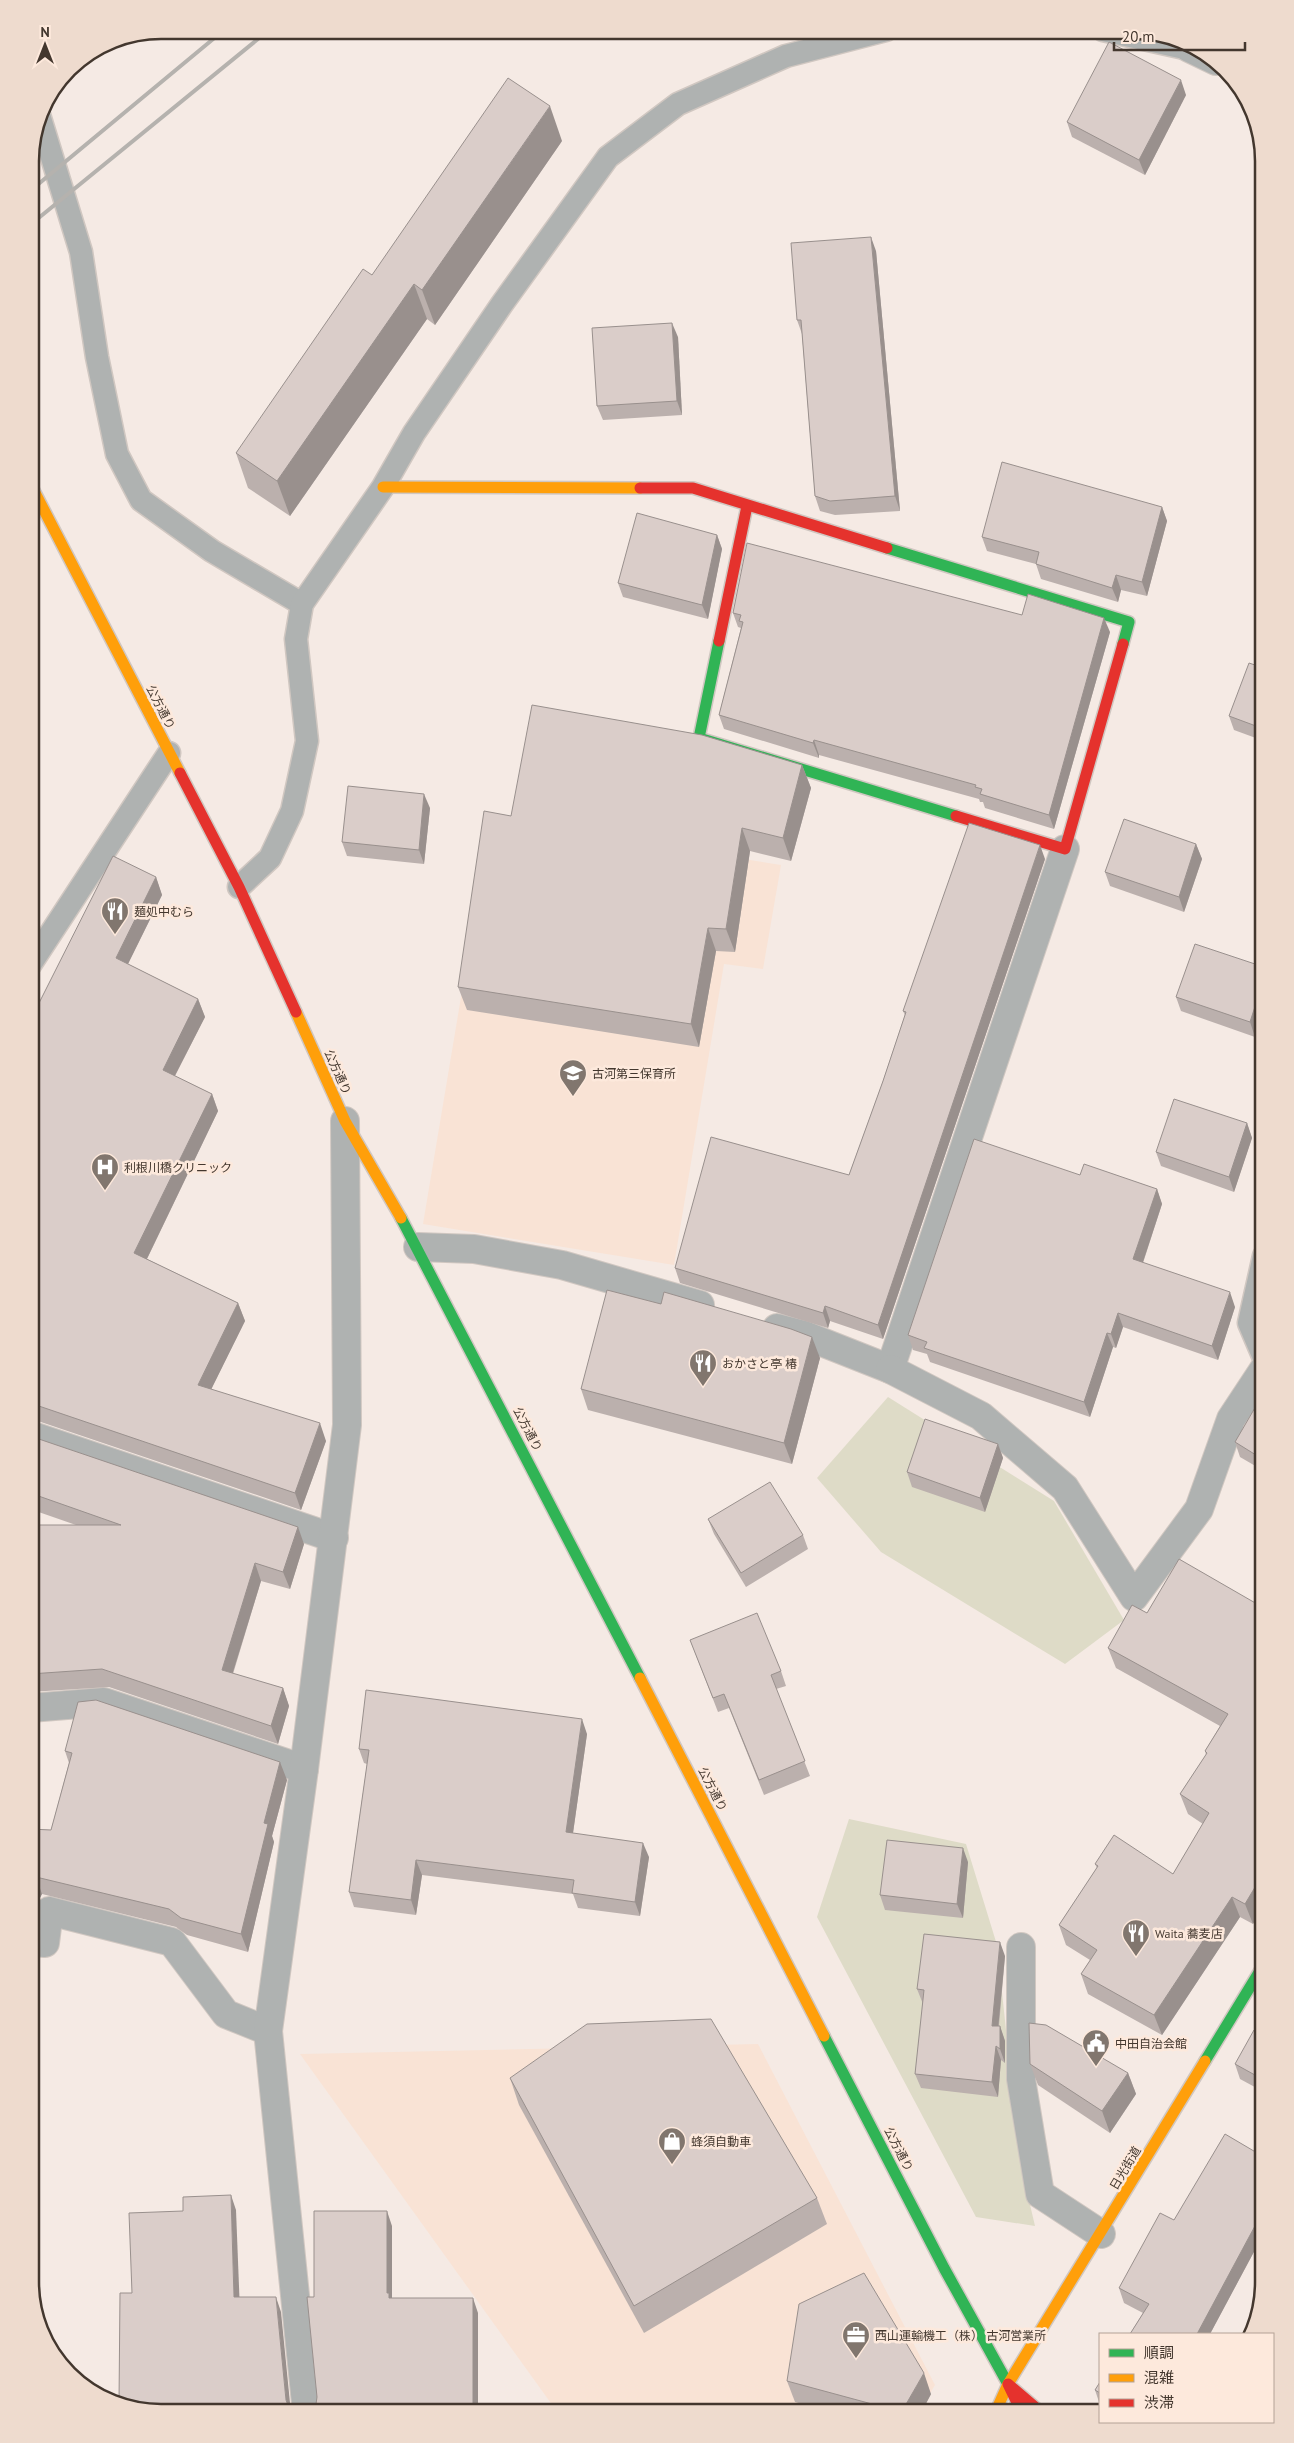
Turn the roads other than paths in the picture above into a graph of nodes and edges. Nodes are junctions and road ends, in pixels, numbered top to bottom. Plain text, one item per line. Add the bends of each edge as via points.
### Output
1 (851, 39) edge
2 (43, 129) edge
3 (384, 487) junction
4 (39, 500) edge
5 (747, 506) junction
6 (302, 604) junction
7 (169, 753) junction
8 (1065, 849) junction
9 (239, 887) junction
10 (39, 951) edge
11 (344, 1121) junction
12 (418, 1246) junction
13 (1255, 1296) edge
14 (720, 1311) edge
15 (757, 1322) edge
16 (1255, 1337) edge
17 (890, 1369) junction
18 (1255, 1383) edge
19 (39, 1437) edge
20 (334, 1538) junction
21 (39, 1707) edge
22 (304, 1769) junction
23 (39, 1943) edge
24 (1021, 1947) dead end
25 (1255, 1979) edge
26 (268, 2031) junction
27 (1101, 2234) junction
28 (1008, 2384) junction
29 (306, 2404) edge
30 (999, 2404) edge
31 (1018, 2404) edge
32 (1031, 2404) edge

1 - 3 lane via 786,56 678,104 608,157 414,433
2 - 6 lane via 81,252 97,357 117,454 141,500 212,551
3 - 5 street via 693,488
3 - 6 lane
4 - 7 street, 公方通り
5 - 8 street via 699,738
5 - 8 street via 1129,622
6 - 9 lane via 296,639 307,741 292,811 270,858
7 - 9 street, 公方通り
7 - 10 lane
8 - 17 street
9 - 11 street, 公方通り
11 - 12 street, 公方通り
11 - 20 street via 347,1425
12 - 14 street via 474,1249 562,1265
12 - 28 street, 公方通り via 944,2268
13 - 16 lane via 1249,1323
15 - 17 street via 804,1335
17 - 18 street via 981,1416 1065,1488 1134,1598 1200,1509 1231,1419
19 - 20 street
20 - 22 street
21 - 22 street via 104,1702
22 - 26 street
23 - 26 street via 45,1943 49,1911 172,1942 226,2014
24 - 27 street via 1020,2079 1040,2194
25 - 27 street, 日光街道
26 - 29 street
27 - 28 street, 日光街道
28 - 30 street, 日光街道
28 - 31 street
28 - 32 street

